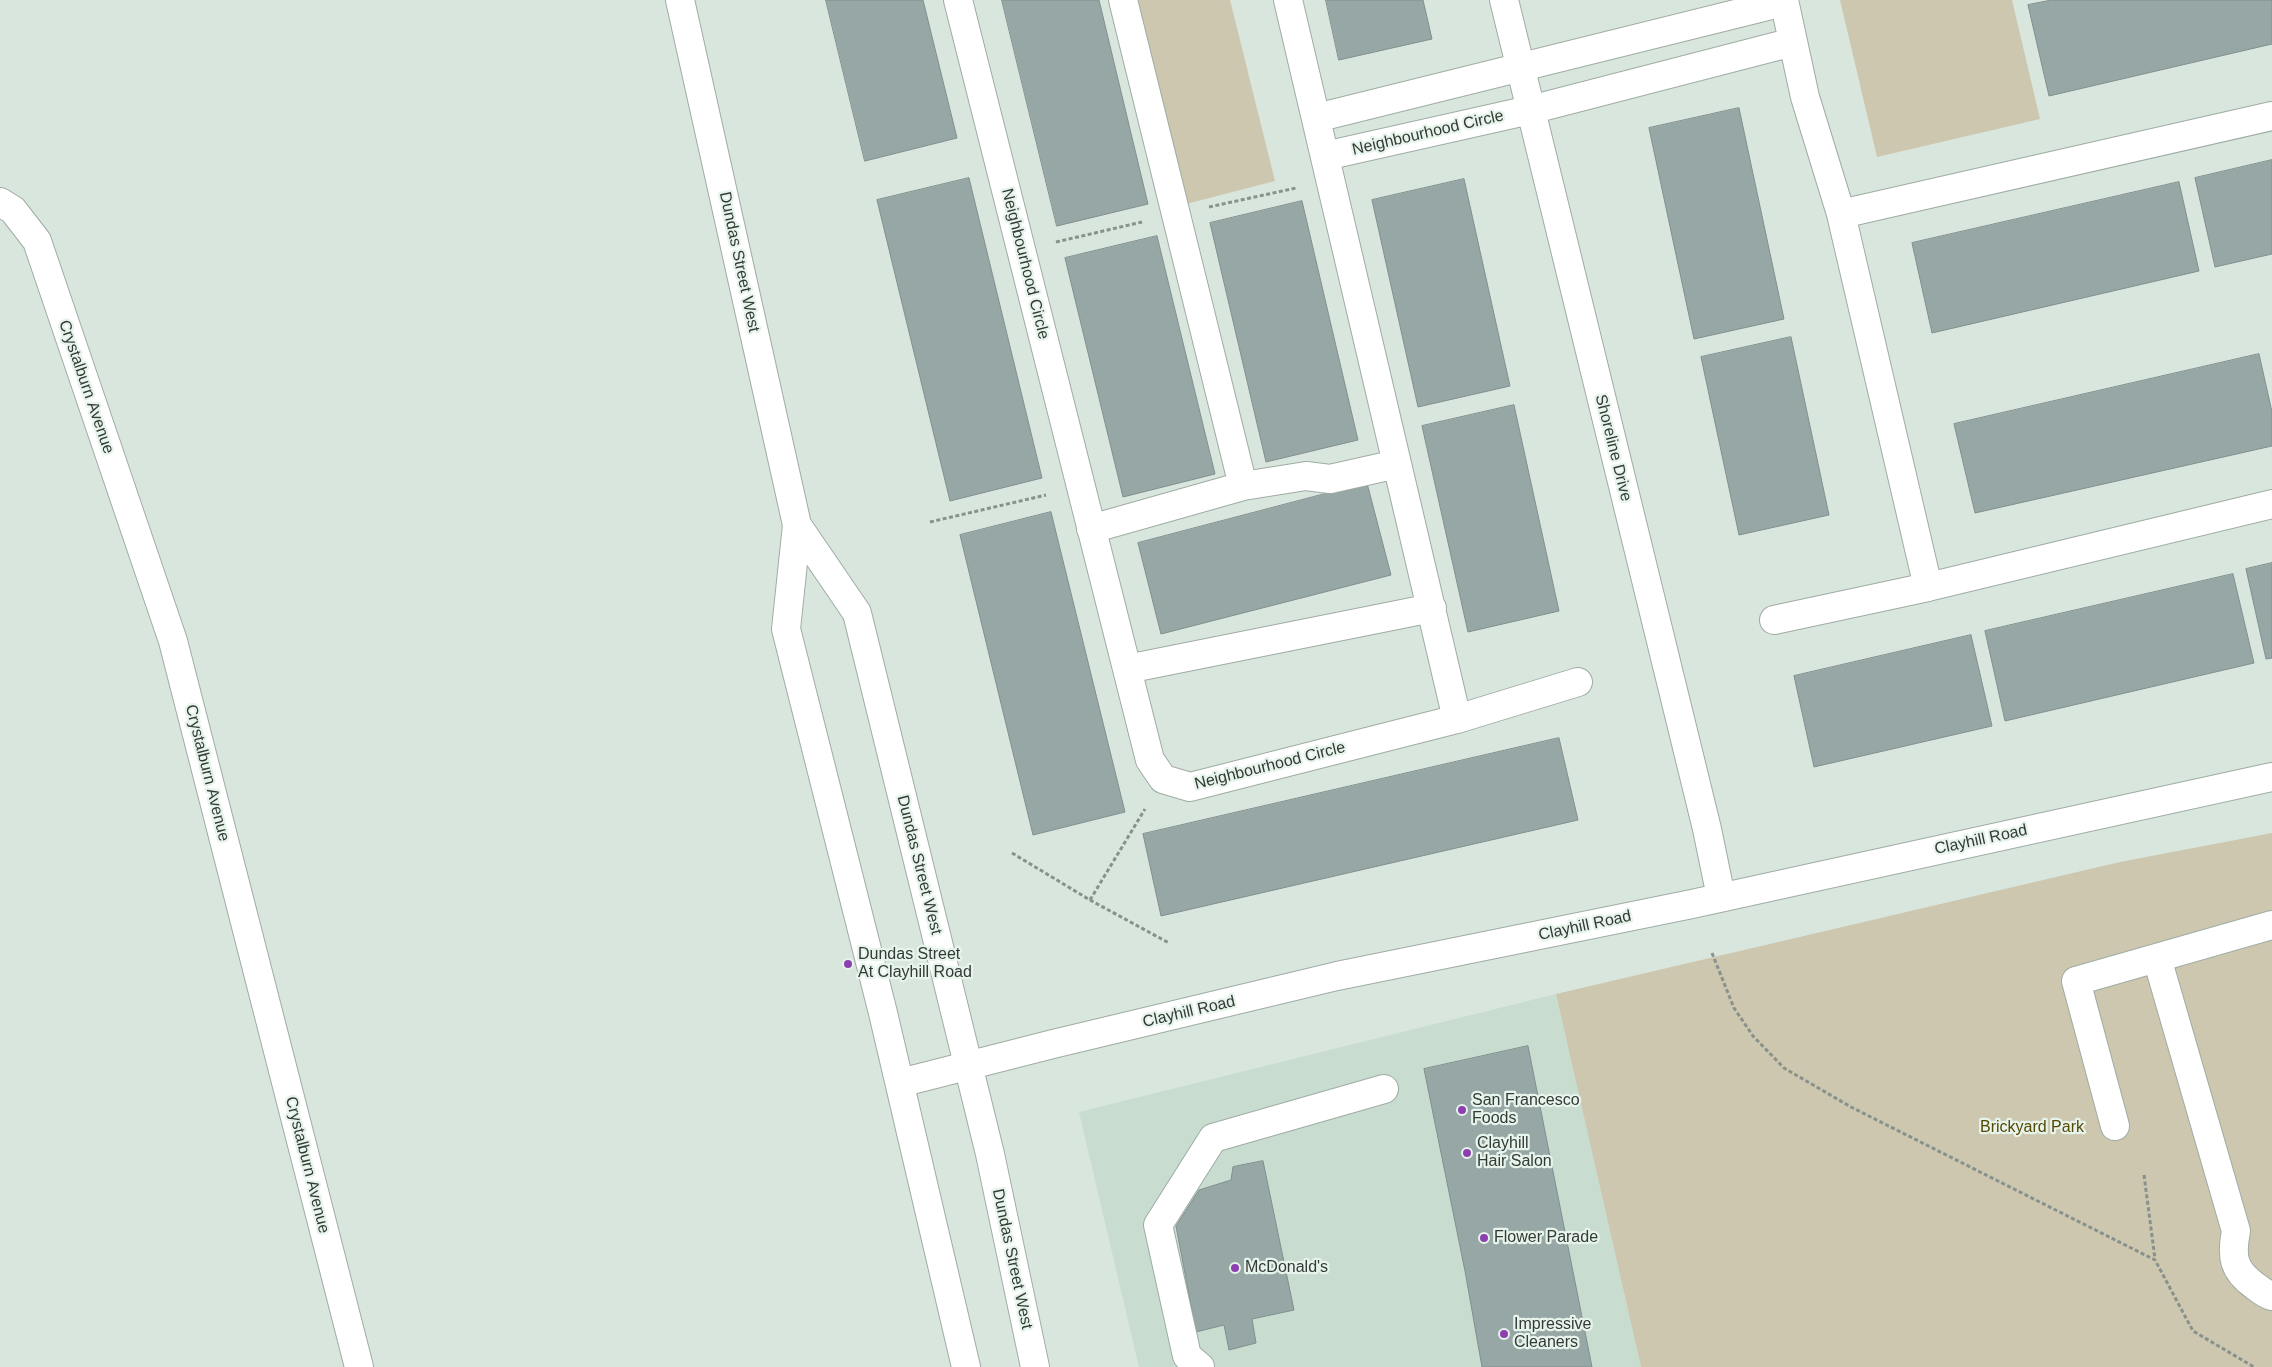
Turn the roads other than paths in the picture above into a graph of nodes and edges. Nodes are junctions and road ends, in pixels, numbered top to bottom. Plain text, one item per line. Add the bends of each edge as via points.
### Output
1 (680, 0) edge
2 (958, 0) edge
3 (1123, 0) edge
4 (1288, 0) edge
5 (1504, 0) edge
6 (1784, 1) edge
7 (1793, 42) junction
8 (1520, 67) junction
9 (1530, 110) junction
10 (2272, 116) edge
11 (1316, 118) junction
12 (1328, 168) junction
13 (0, 202) edge
14 (1841, 214) junction
15 (1397, 464) junction
16 (1243, 486) junction
17 (2272, 504) edge
18 (797, 525) junction
19 (1091, 529) junction
20 (1928, 586) junction
21 (1432, 608) junction
22 (1774, 620) dead end
23 (1127, 670) junction
24 (1578, 682) dead end
25 (1457, 719) junction
26 (2272, 777) edge
27 (1721, 897) junction
28 (2272, 925) edge
29 (2157, 958) junction
30 (968, 1065) junction
31 (900, 1083) junction
32 (1384, 1089) dead end
33 (2115, 1126) dead end
34 (2272, 1296) edge
35 (359, 1367) edge
36 (966, 1367) edge
37 (1035, 1367) edge
38 (1200, 1367) edge

1 - 18 street, Dundas Street West
2 - 19 street, Neighbourhood Circle
3 - 16 street
4 - 11 street
5 - 8 street, Shoreline Drive
6 - 7 street
6 - 8 street
7 - 9 street, Neighbourhood Circle
7 - 14 street via 1805,97
8 - 9 street, Shoreline Drive
8 - 11 street
9 - 12 street, Neighbourhood Circle
9 - 27 street, Shoreline Drive
10 - 14 street
11 - 12 street
12 - 15 street
13 - 35 street, Crystalburn Avenue via 13,210 37,241 172,640
14 - 20 street
15 - 16 street via 1330,479 1306,476
15 - 21 street
16 - 19 street
17 - 20 street
18 - 30 street, Dundas Street West via 858,613
18 - 31 street, Dundas Street West via 786,629
19 - 23 street, Neighbourhood Circle
20 - 22 street
21 - 23 street
21 - 25 street
23 - 25 street, Neighbourhood Circle via 1150,760 1163,779 1190,787
24 - 25 street, Neighbourhood Circle
26 - 27 street, Clayhill Road
27 - 30 street, Clayhill Road via 1337,976
28 - 29 street
29 - 33 street via 2076,981
29 - 34 street via 2236,1231 2232,1250 2236,1269 2250,1283
30 - 31 street, Clayhill Road
30 - 37 street, Dundas Street West
31 - 36 street, Dundas Street West
32 - 38 street via 1213,1138 1158,1225 1187,1356

